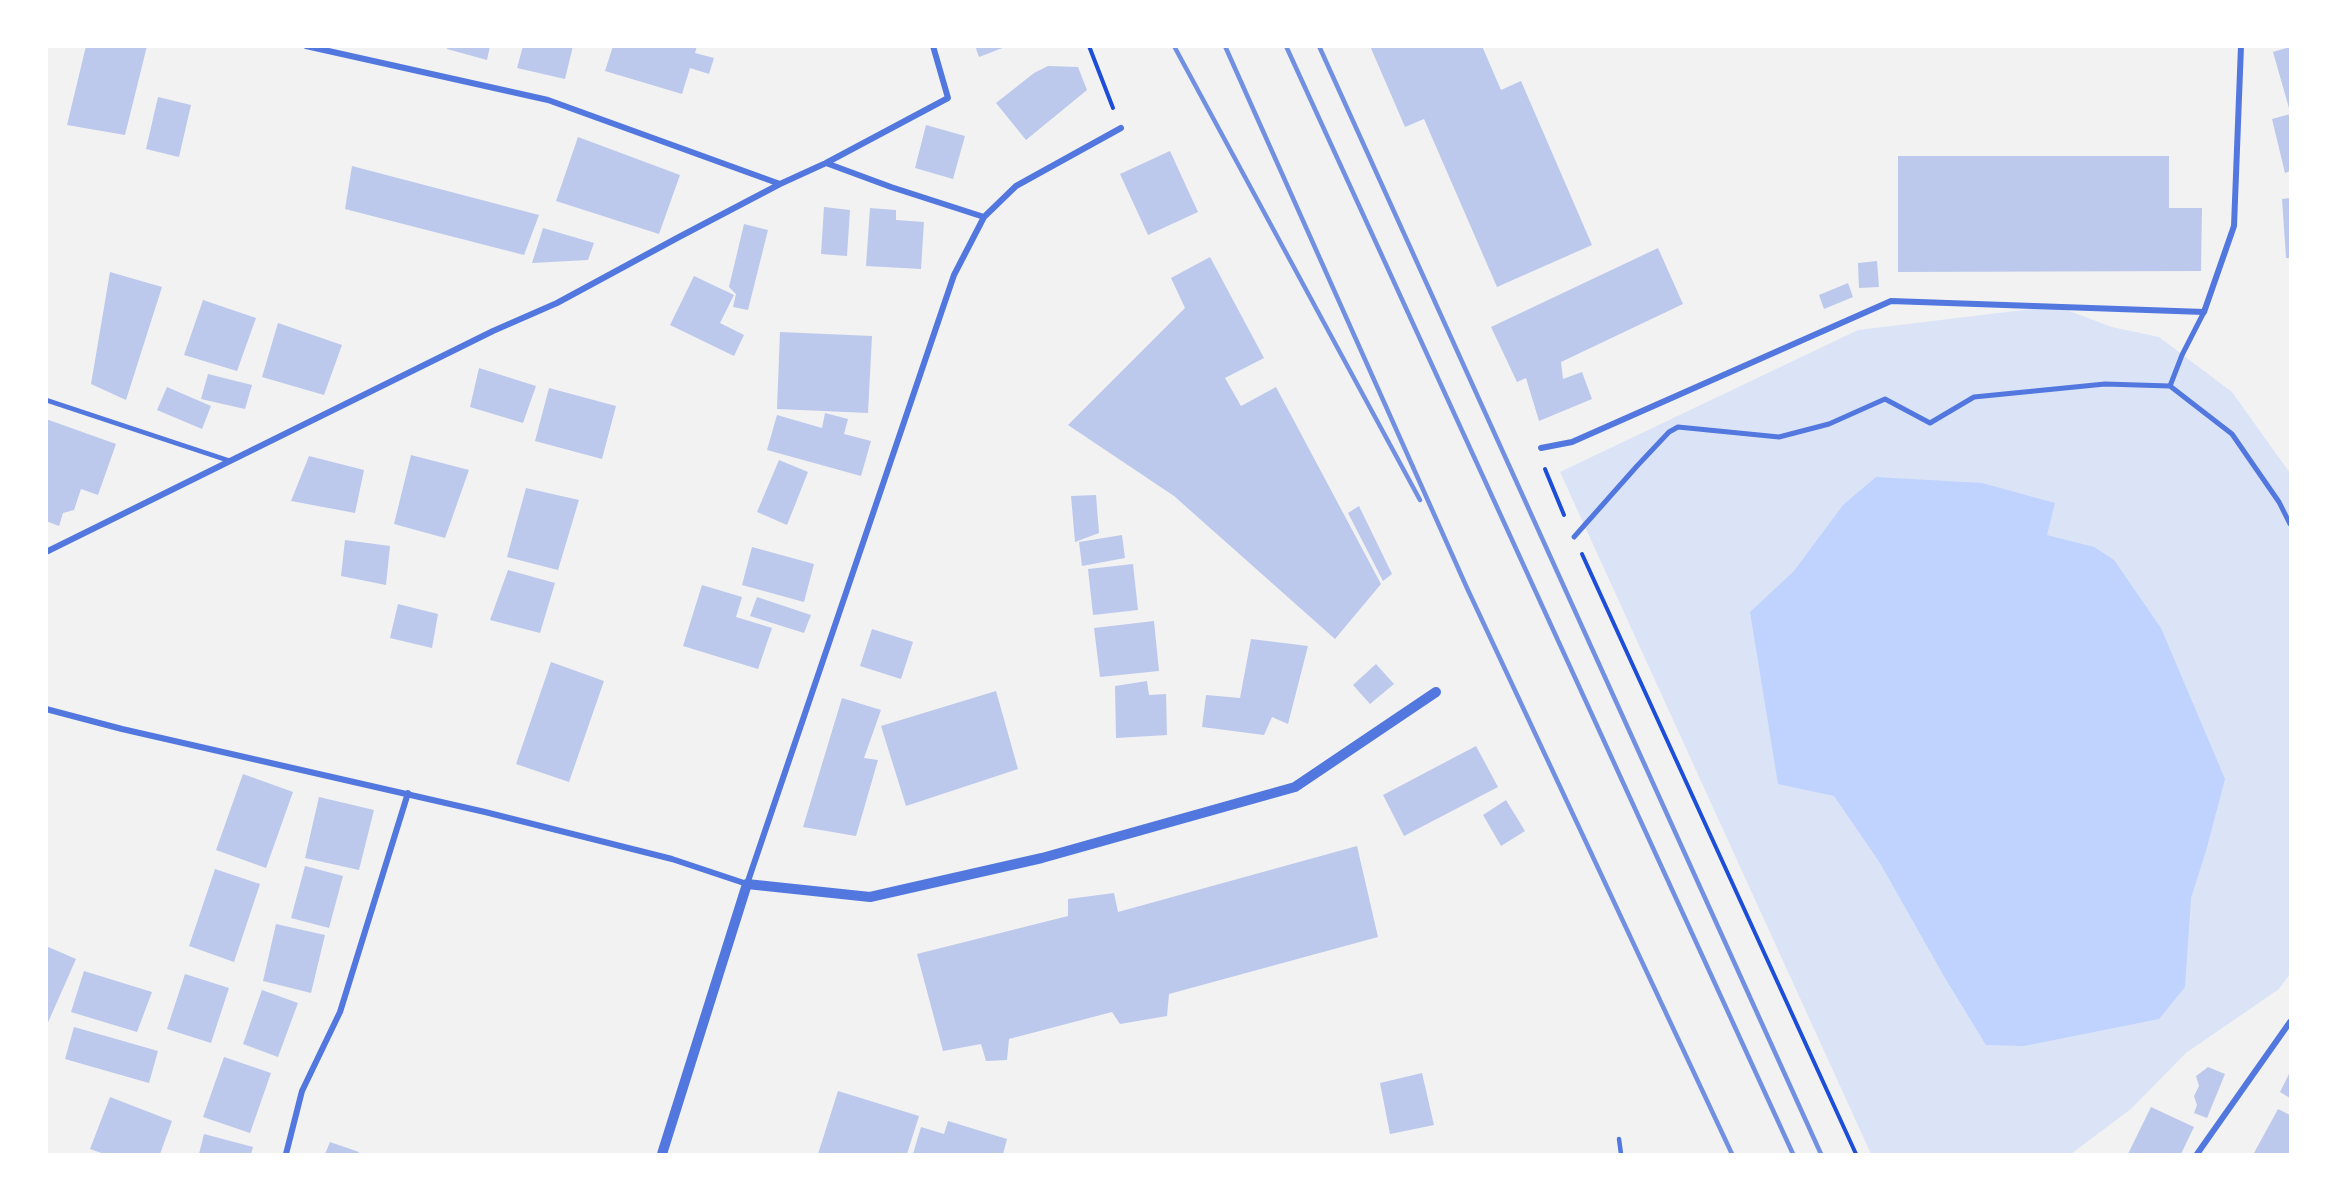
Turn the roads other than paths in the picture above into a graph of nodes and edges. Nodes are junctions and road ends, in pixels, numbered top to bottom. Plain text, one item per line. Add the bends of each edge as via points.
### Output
1 (306, 46) edge
2 (933, 46) edge
3 (2241, 46) edge
4 (1121, 128) road end
5 (826, 163) junction
6 (780, 184) junction
7 (984, 217) junction
8 (2204, 312) junction
9 (2170, 386) junction
10 (46, 400) edge
11 (1541, 448) road end
12 (230, 461) junction
13 (2290, 524) edge
14 (1574, 537) road end
15 (46, 552) edge
16 (1436, 693) dead end
17 (46, 709) edge
18 (408, 793) junction
19 (747, 884) junction
20 (2290, 1022) edge
21 (1619, 1139) dead end
22 (286, 1155) edge
23 (662, 1155) edge
24 (1621, 1155) edge
25 (2197, 1155) edge

1 - 6 street via 548,100
2 - 5 street via 948,98
3 - 8 street via 2234,226
4 - 7 street via 1016,186
5 - 6 street
5 - 7 street
6 - 12 street via 557,303
7 - 19 street via 954,275
8 - 9 street
8 - 11 street via 1891,300 1572,442
9 - 13 street via 2232,434
9 - 14 street via 2105,384 1974,397 1930,423 1885,399 1829,424 1779,437 1678,427 1645,457
10 - 12 lane
12 - 15 street
16 - 19 street via 1295,787 1042,858 870,897
17 - 18 street
18 - 19 street via 672,859
18 - 22 street via 340,1012 302,1091
19 - 23 street
20 - 25 street
21 - 24 lane

